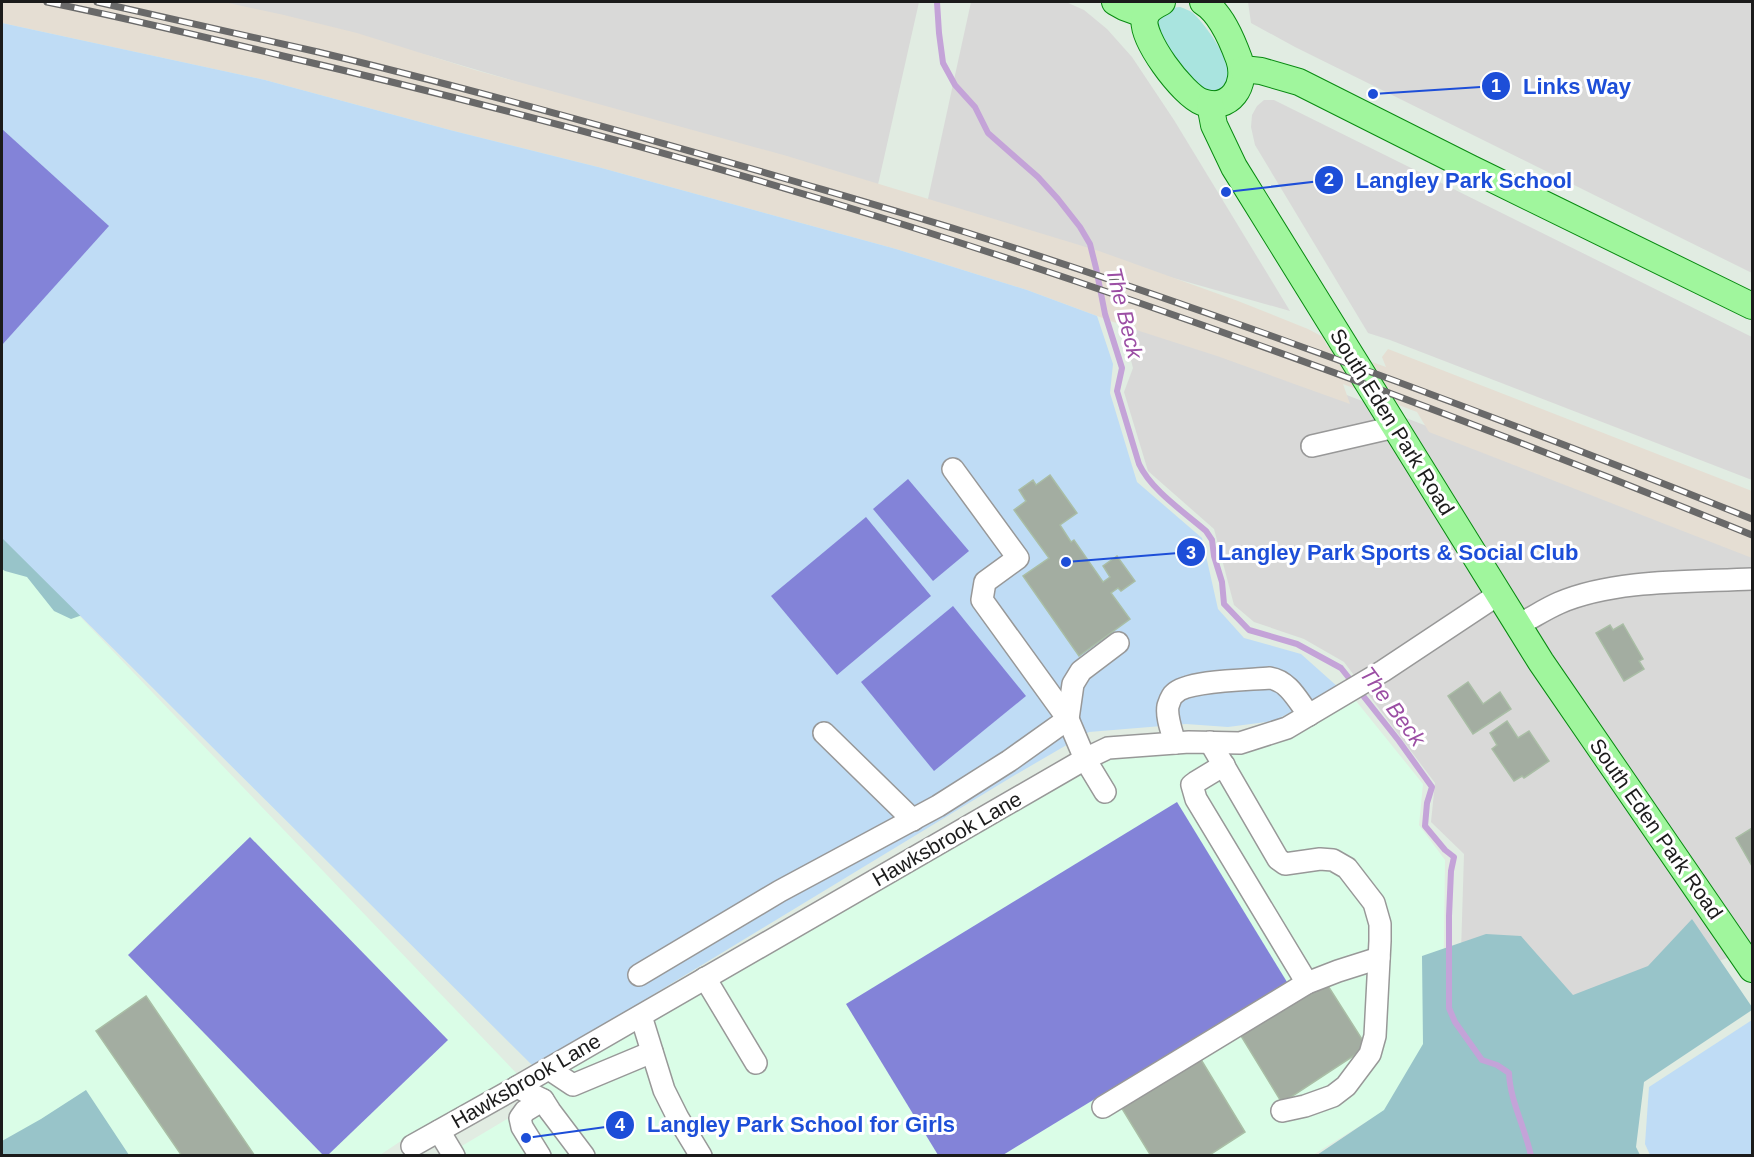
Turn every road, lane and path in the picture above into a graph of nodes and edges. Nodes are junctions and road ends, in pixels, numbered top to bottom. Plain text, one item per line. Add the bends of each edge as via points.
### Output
1 (1115, 2) edge
2 (1203, 2) edge
3 (1154, 8) edge
4 (1220, 11) edge
5 (1243, 69) junction
6 (1210, 104) junction
7 (1752, 306) edge
8 (1395, 427) junction
9 (1312, 446) dead end
10 (953, 469) dead end
11 (1752, 579) edge
12 (1499, 594) junction
13 (1518, 625) junction
14 (1118, 643) dead end
15 (1309, 715) junction
16 (1068, 719) junction
17 (824, 733) dead end
18 (1210, 742) junction
19 (1175, 743) junction
20 (1084, 759) junction
21 (1224, 765) junction
22 (1105, 792) dead end
23 (913, 820) junction
24 (1379, 958) junction
25 (1752, 969) edge
26 (639, 975) dead end
27 (705, 978) junction
28 (1307, 983) junction
29 (641, 1016) junction
30 (652, 1052) junction
31 (756, 1063) dead end
32 (549, 1069) junction
33 (517, 1087) junction
34 (543, 1100) junction
35 (1103, 1107) dead end
36 (1282, 1111) dead end
37 (439, 1131) junction
38 (412, 1146) dead end
39 (454, 1155) edge
40 (540, 1155) edge
41 (584, 1155) edge
42 (701, 1155) edge

1 - 3 main road via 1124,7
2 - 4 main road
3 - 6 main road via 1145,26 1157,54 1193,97
4 - 5 main road
5 - 6 main road via 1242,81 1231,98
5 - 7 main road via 1299,82
6 - 8 main road, South Eden Park Road via 1214,125 1234,167
8 - 9 street
8 - 12 main road, South Eden Park Road
10 - 16 street via 1018,558 985,582 982,600
11 - 13 street via 1608,589 1559,603
12 - 13 main road, South Eden Park Road
12 - 15 street, Hawksbrook Lane
13 - 25 main road, South Eden Park Road
14 - 16 street via 1081,671 1073,684
15 - 18 street, Hawksbrook Lane via 1287,728 1240,743
15 - 19 street via 1288,687 1270,678 1186,688 1174,693 1168,704
16 - 20 street
16 - 23 street
17 - 23 street
18 - 19 street, Hawksbrook Lane
18 - 21 street
19 - 20 street, Hawksbrook Lane via 1108,748
20 - 22 street
20 - 27 street, Hawksbrook Lane
21 - 24 street via 1278,859 1285,864 1333,860 1358,881 1374,903 1380,924
21 - 28 street via 1192,786 1196,799
23 - 26 street via 780,891
24 - 28 street
24 - 36 street via 1375,1035 1370,1054 1346,1086 1333,1096
27 - 29 street, Hawksbrook Lane
27 - 31 street
28 - 35 street
29 - 30 street
29 - 32 street, Hawksbrook Lane
30 - 32 street via 573,1085
30 - 42 street via 664,1090
32 - 33 street, Hawksbrook Lane
33 - 34 street
33 - 37 street, Hawksbrook Lane
34 - 40 street via 520,1118
34 - 41 street
37 - 38 street, Hawksbrook Lane
37 - 39 street

